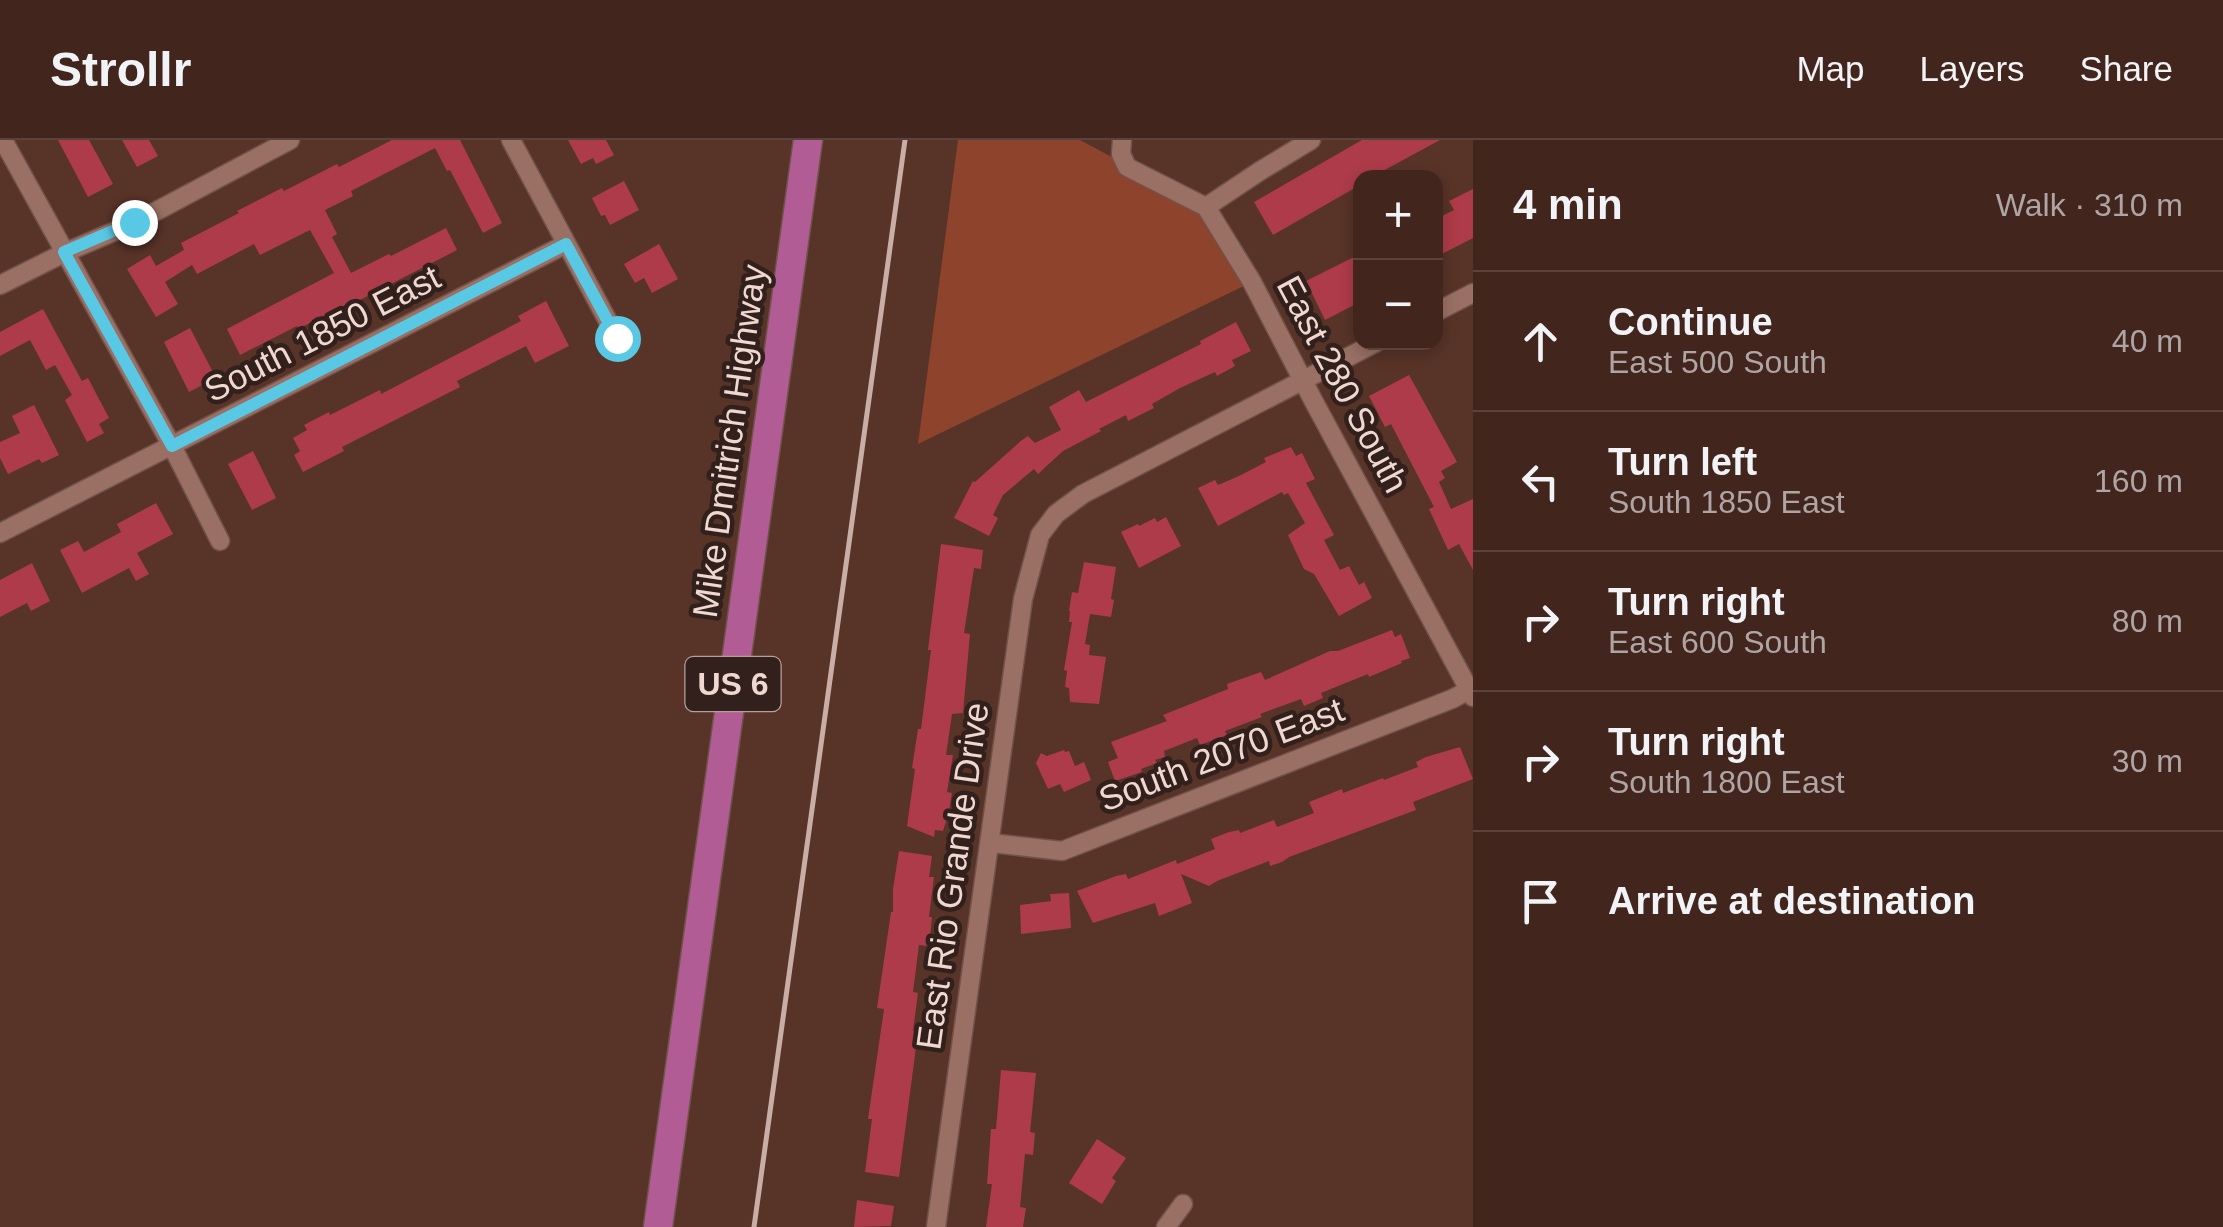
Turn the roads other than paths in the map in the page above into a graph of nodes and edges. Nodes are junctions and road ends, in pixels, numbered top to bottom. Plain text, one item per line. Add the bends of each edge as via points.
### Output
1 (3, 140) edge
2 (290, 140) edge
3 (511, 140) edge
4 (808, 140) edge
5 (1122, 140) edge
6 (1311, 140) edge
7 (1206, 207) junction
8 (566, 244) junction
9 (64, 252) junction
10 (0, 285) edge
11 (1473, 293) edge
12 (1443, 308) edge
13 (617, 338) dead end
14 (1362, 350) edge
15 (1303, 381) junction
16 (172, 446) junction
17 (0, 533) edge
18 (220, 541) dead end
19 (1471, 694) edge
20 (990, 843) junction
21 (1183, 1204) dead end
22 (658, 1227) edge
23 (936, 1227) edge
24 (1166, 1227) edge

1 - 9 street
2 - 9 street
3 - 8 street
4 - 22 highway, Mike Dmitrich Highway / US 6
5 - 7 street via 1127,167
6 - 7 street
7 - 15 street, East 280 South
8 - 13 street
8 - 16 street, South 1850 East
9 - 10 street
9 - 16 street
11 - 12 street
14 - 15 street
15 - 19 street, East 280 South
15 - 20 street, East Rio Grande Drive via 1083,494 1040,535 1024,599
16 - 17 street, South 1850 East
16 - 18 street
19 - 20 street, South 2070 East via 1062,851
20 - 23 street, East Rio Grande Drive
21 - 24 street

